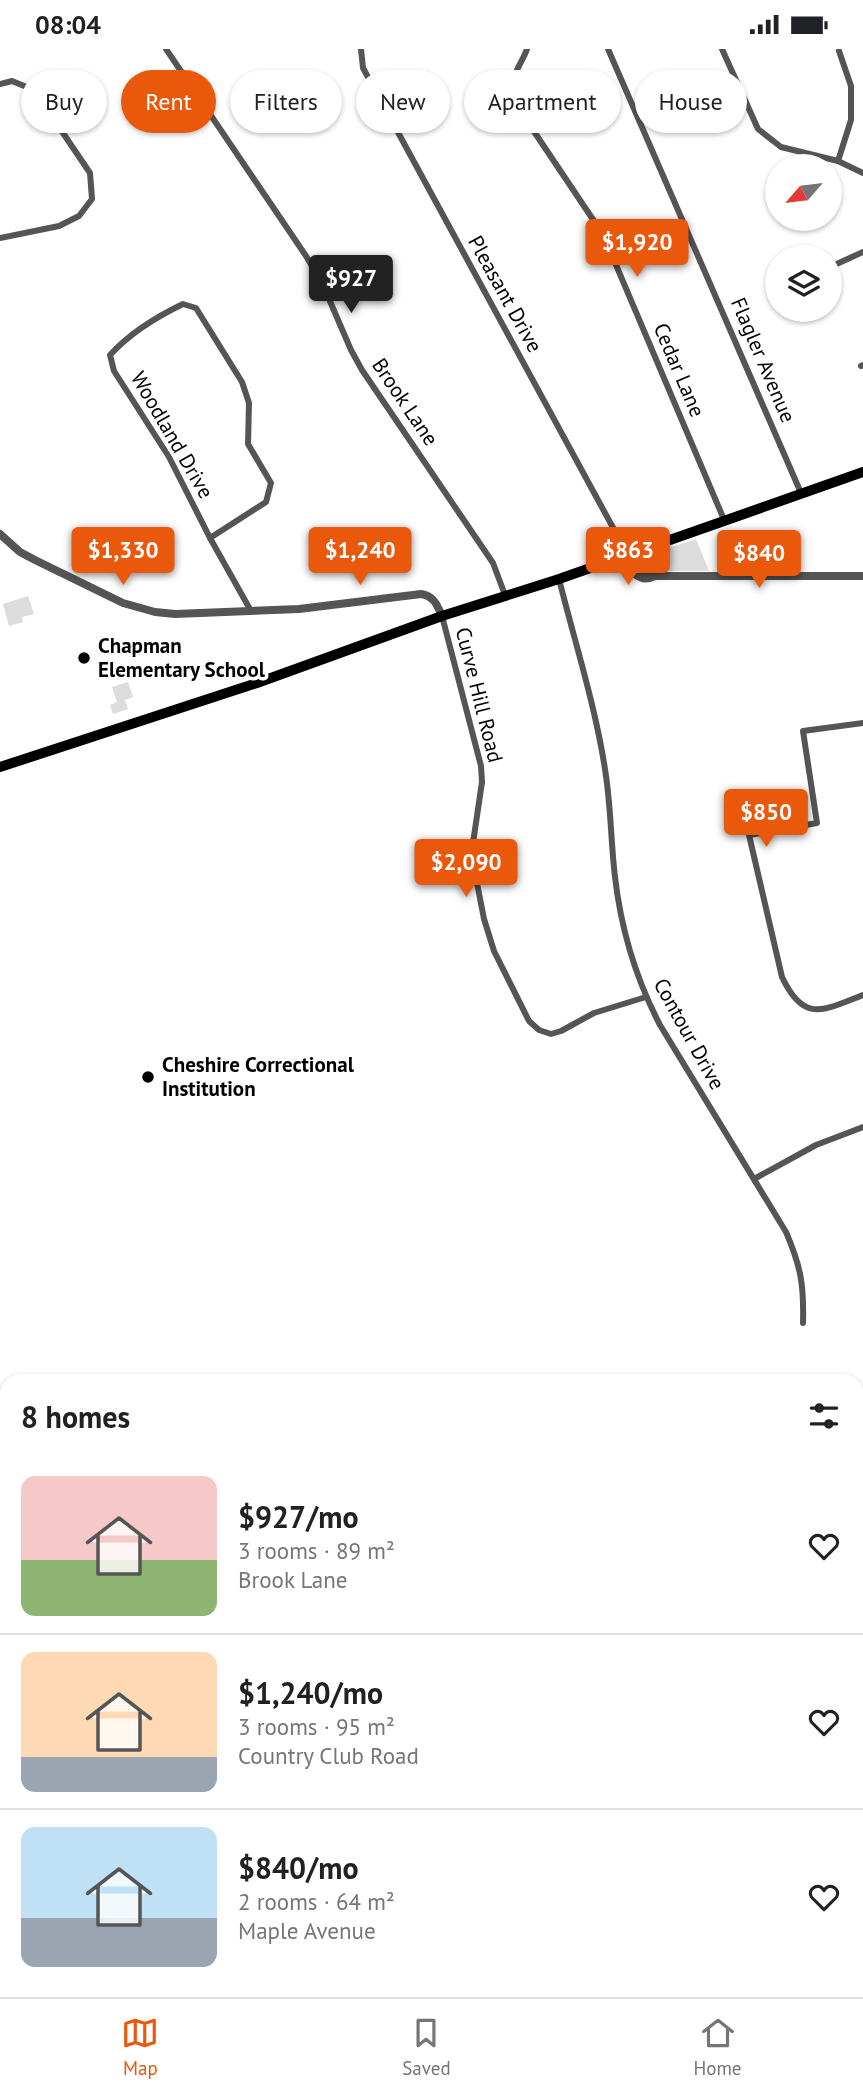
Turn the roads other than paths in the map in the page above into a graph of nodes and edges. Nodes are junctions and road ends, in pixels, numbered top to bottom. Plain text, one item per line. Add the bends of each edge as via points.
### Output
1 (166, 49) edge
2 (361, 49) edge
3 (527, 49) edge
4 (608, 49) edge
5 (722, 49) edge
6 (839, 51) dead end
7 (0, 83) edge
8 (810, 154) edge
9 (840, 154) edge
10 (842, 163) edge
11 (863, 173) edge
12 (0, 238) edge
13 (863, 252) edge
14 (842, 262) edge
15 (863, 472) edge
16 (801, 493) junction
17 (725, 522) junction
18 (0, 534) edge
19 (210, 538) junction
20 (626, 554) junction
21 (863, 576) edge
22 (559, 579) junction
23 (505, 595) junction
24 (251, 611) junction
25 (442, 616) junction
26 (863, 723) edge
27 (0, 767) edge
28 (863, 995) edge
29 (646, 996) junction
30 (863, 1127) edge
31 (754, 1179) junction
32 (803, 1323) dead end

1 - 23 street, Brook Lane via 306,256 362,370 493,563
2 - 20 street, Pleasant Drive via 363,68
3 - 17 street, Cedar Lane via 514,77 523,111 608,246
4 - 16 street, Flagler Avenue
5 - 8 street via 758,129 781,147
6 - 9 street via 851,86 851,120
7 - 12 street via 12,81 34,90 90,173 92,199 79,216 59,226
10 - 11 street
13 - 14 street
15 - 16 highway
16 - 17 highway
17 - 20 highway
18 - 24 street via 35,560 147,611
19 - 19 street, Woodland Drive via 169,457 114,372 110,355 123,341 183,304 196,307 242,383 249,403 248,443 271,483 266,502
19 - 24 street, Woodland Drive
20 - 21 street via 655,576
20 - 22 highway
22 - 23 highway
22 - 29 street, Contour Drive via 600,740 617,889
23 - 25 highway
24 - 25 street via 421,594 429,595
25 - 27 highway via 257,683
25 - 29 street, Curve Hill Road via 481,766 473,843 475,873 494,951 514,993 529,1020 551,1034 594,1013
26 - 28 street via 803,731 817,824 749,835 782,977 790,994 800,1005 813,1009 826,1009
29 - 31 street, Contour Drive
30 - 31 street via 816,1145
31 - 32 street, Contour Drive via 799,1262

